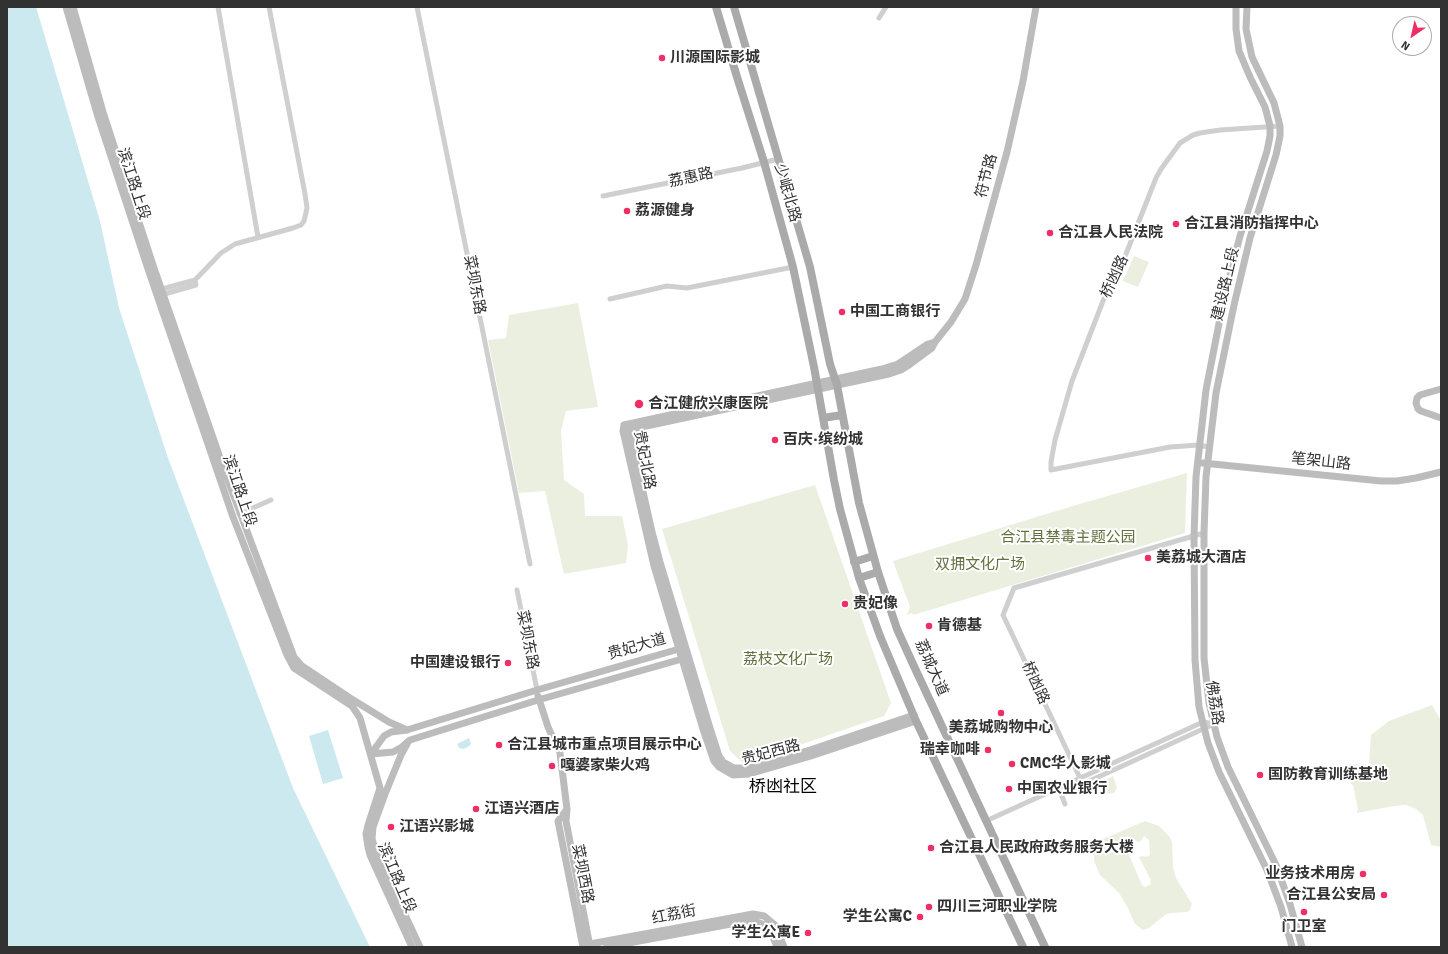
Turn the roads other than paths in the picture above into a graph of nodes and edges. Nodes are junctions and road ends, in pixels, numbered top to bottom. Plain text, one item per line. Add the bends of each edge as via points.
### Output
1 (66, 7) edge
2 (73, 7) edge
3 (218, 7) edge
4 (269, 7) edge
5 (417, 7) edge
6 (716, 7) edge
7 (734, 7) edge
8 (886, 7) edge
9 (1036, 7) edge
10 (1236, 7) edge
11 (1247, 7) edge
12 (879, 18) dead end
13 (1270, 126) junction
14 (1280, 126) junction
15 (778, 159) junction
16 (764, 162) junction
17 (603, 196) dead end
18 (258, 237) junction
19 (793, 267) junction
20 (160, 293) junction
21 (610, 299) dead end
22 (836, 382) junction
23 (817, 386) junction
24 (1441, 389) edge
25 (842, 415) junction
26 (823, 418) junction
27 (1441, 418) edge
28 (626, 428) junction
29 (1199, 446) junction
30 (1208, 447) junction
31 (1197, 462) junction
32 (1206, 463) junction
33 (1441, 472) edge
34 (271, 500) dead end
35 (237, 515) junction
36 (1204, 532) junction
37 (1194, 536) junction
38 (873, 556) junction
39 (854, 562) junction
40 (530, 564) dead end
41 (878, 572) junction
42 (859, 578) junction
43 (517, 590) dead end
44 (679, 649) junction
45 (687, 652) junction
46 (682, 659) junction
47 (537, 690) junction
48 (538, 700) junction
49 (915, 718) junction
50 (1214, 724) junction
51 (1204, 726) junction
52 (407, 730) junction
53 (410, 740) junction
54 (371, 754) junction
55 (1080, 778) junction
56 (1065, 804) dead end
57 (986, 821) junction
58 (767, 922) junction
59 (587, 946) edge
60 (412, 947) edge
61 (420, 947) edge
62 (607, 947) edge
63 (776, 947) edge
64 (784, 947) edge
65 (1022, 947) edge
66 (1045, 947) edge
67 (1292, 947) edge
68 (1302, 947) edge

1 - 20 main road, 滨江路上段 via 98,117
2 - 20 main road, 滨江路上段
3 - 18 street
4 - 18 street via 307,208 301,225
5 - 40 street, 菜坝东路
6 - 16 main road, 少岷北路
7 - 15 main road, 少岷北路
8 - 12 street
9 - 22 main road, 符节路 via 1013,124 966,298 932,348 901,370
10 - 13 main road, 建设路上段 via 1239,51 1265,107
11 - 14 main road, 建设路上段 via 1246,29 1252,57 1274,104
13 - 14 street, 桥凼路
13 - 29 main road, 建设路上段 via 1268,147 1240,236 1220,317 1206,390
13 - 29 street, 桥凼路 via 1200,132 1180,143 1161,169 1126,254 1103,301 1072,381 1055,440 1051,470 1170,447
14 - 30 main road, 建设路上段 via 1279,144 1257,211 1234,305
15 - 16 street, 荔惠路
15 - 22 main road, 少岷北路 via 810,267
16 - 17 street, 荔惠路
16 - 19 main road, 少岷北路
18 - 20 street via 235,244 221,252 195,282
19 - 21 street via 687,288 667,286
19 - 23 main road, 少岷北路
20 - 35 main road, 滨江路上段
22 - 23 main road, 符节路
22 - 25 main road, 荔城大道
23 - 26 main road
23 - 28 main road, 符节路
24 - 27 main road via 1420,395 1416,403 1418,409 1426,414
25 - 26 main road
25 - 38 main road, 荔城大道
26 - 39 main road via 840,509
28 - 44 main road, 贵妃北路 via 649,547
28 - 45 main road, 贵妃北路 via 652,532
29 - 30 street
29 - 31 main road, 佛荔路
30 - 32 main road, 佛荔路
31 - 32 main road, 笔架山路
31 - 37 main road, 佛荔路
32 - 33 main road, 笔架山路 via 1381,481 1397,481
32 - 36 main road, 佛荔路
34 - 35 street
35 - 52 main road, 滨江路上段 via 296,661 389,722
35 - 54 main road, 滨江路上段 via 291,665 355,709
36 - 37 street
36 - 50 main road, 佛荔路 via 1204,658
37 - 51 main road, 佛荔路 via 1195,660 1199,707
37 - 55 street, 桥凼路 via 1014,588 1003,615
38 - 39 main road
38 - 41 main road, 荔城大道
39 - 42 main road
41 - 42 main road
41 - 57 main road, 荔城大道 via 897,629
42 - 49 main road via 880,636
43 - 47 street, 菜坝东路
44 - 45 main road, 贵妃大道
44 - 46 main road, 贵妃北路
44 - 47 main road, 贵妃大道
45 - 46 main road, 贵妃大道
45 - 49 main road, 贵妃西路 via 719,756 723,762 734,768 749,768
46 - 48 main road, 贵妃大道
46 - 49 main road, 贵妃西路 via 714,761 722,770 733,775 749,774 811,756
47 - 48 main road, 菜坝西路
47 - 52 main road, 贵妃大道
48 - 53 main road, 贵妃大道
48 - 59 main road, 菜坝西路 via 560,753 567,808 558,821
49 - 65 main road
50 - 51 street
50 - 68 main road, 佛荔路 via 1228,767 1276,865
51 - 55 street
51 - 56 street via 1061,794
51 - 67 main road, 佛荔路 via 1219,772 1267,870
52 - 53 main road
52 - 54 main road, 贵妃大道 via 387,734
53 - 54 main road, 贵妃大道 via 393,752
53 - 61 main road, 滨江路上段 via 385,794 372,839
54 - 60 main road, 滨江路上段 via 380,788 366,834 368,847
55 - 57 street
57 - 66 main road, 荔城大道
58 - 59 main road, 红荔街 via 759,915 745,915
58 - 62 main road, 红荔街 via 747,922
58 - 63 main road
58 - 64 main road via 776,926

